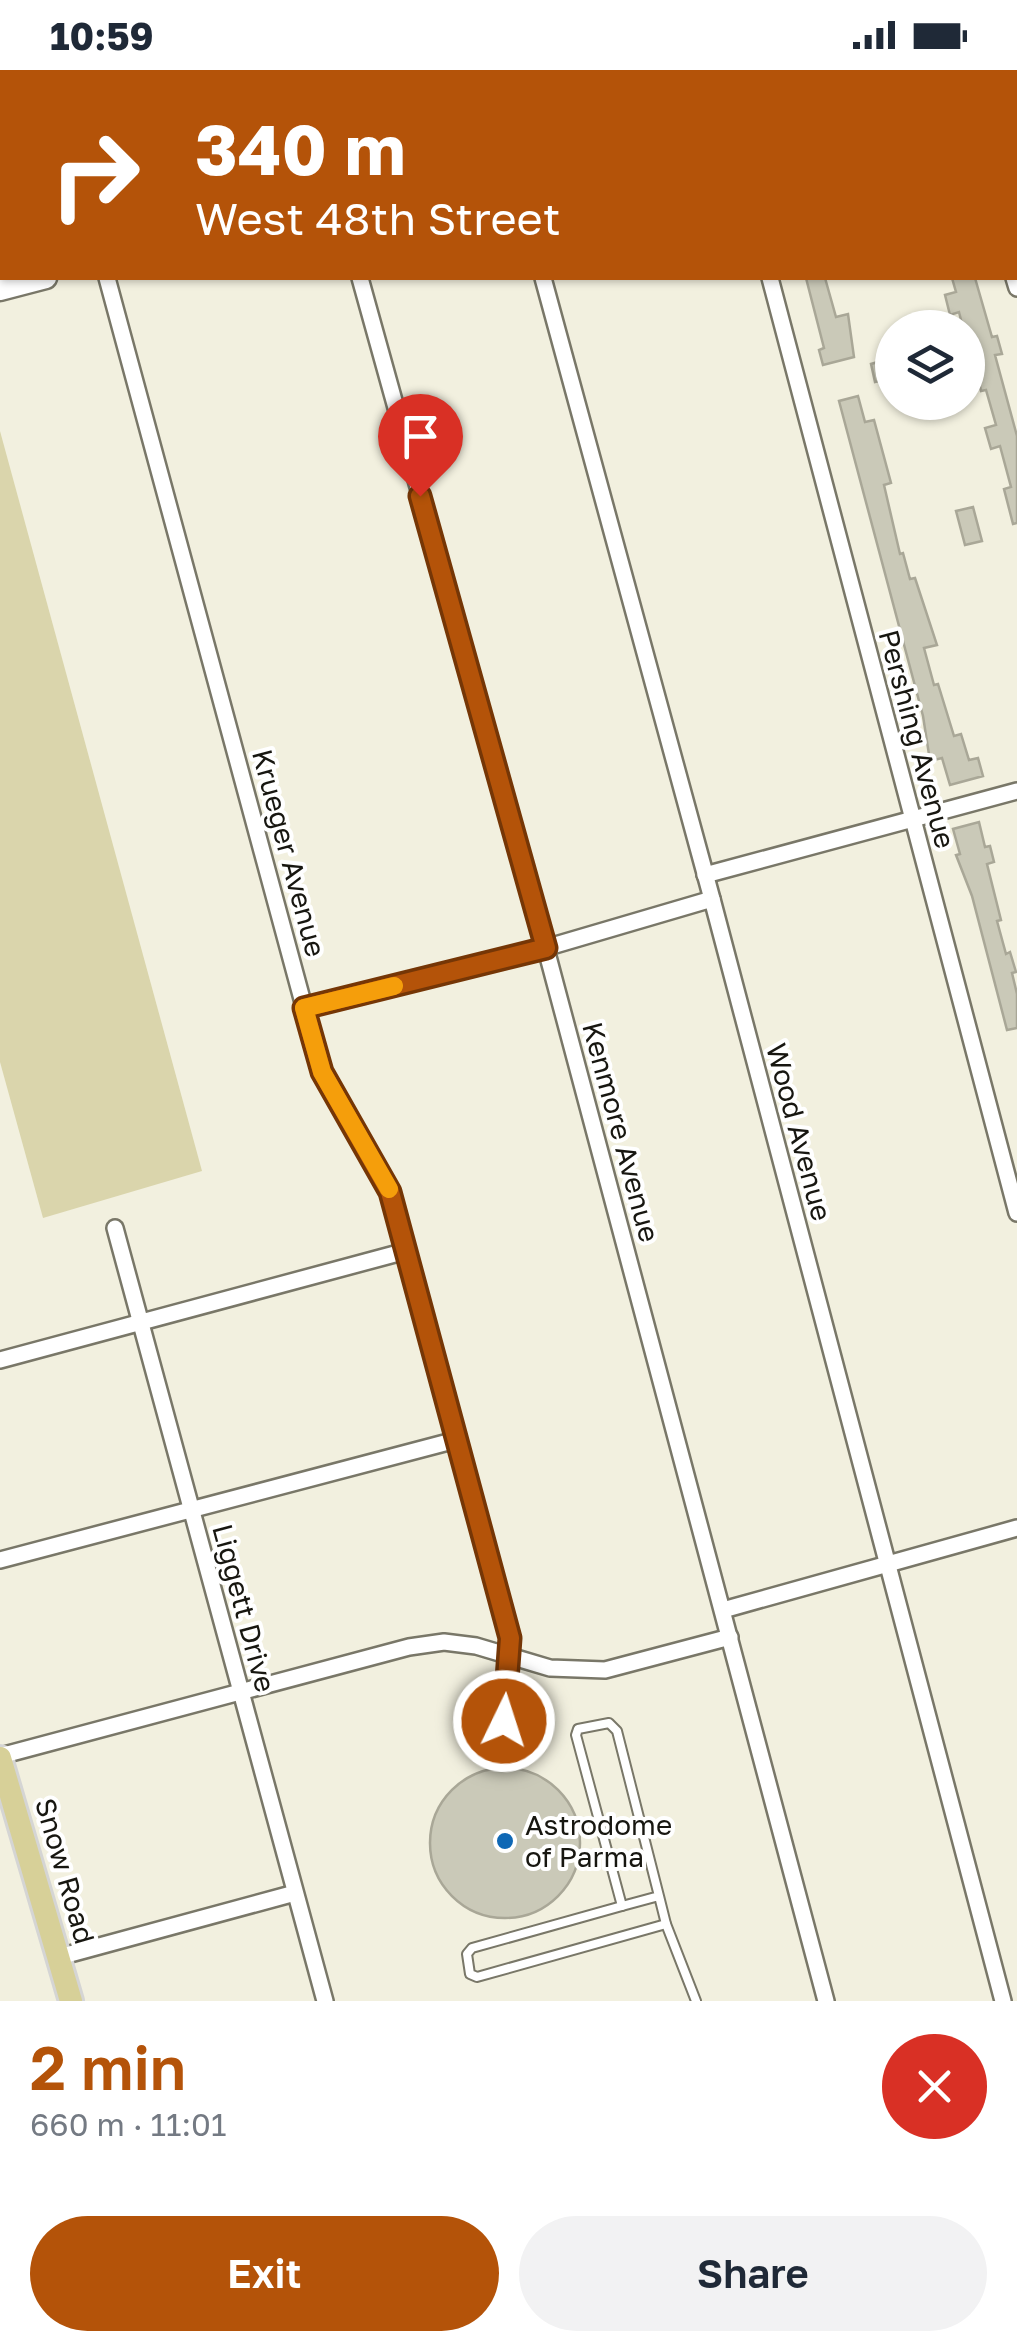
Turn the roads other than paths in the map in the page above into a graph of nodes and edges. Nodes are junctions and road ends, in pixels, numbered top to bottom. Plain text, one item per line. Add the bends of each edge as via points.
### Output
1 (35, 280) edge
2 (108, 280) edge
3 (361, 280) edge
4 (544, 280) edge
5 (771, 280) edge
6 (8, 285) edge
7 (1017, 791) edge
8 (912, 820) junction
9 (706, 875) junction
10 (712, 899) junction
11 (546, 948) junction
12 (304, 1008) junction
13 (1017, 1213) edge
14 (115, 1228) dead end
15 (406, 1251) junction
16 (141, 1322) junction
17 (0, 1360) edge
18 (456, 1440) junction
19 (190, 1508) junction
20 (1017, 1528) edge
21 (0, 1560) edge
22 (888, 1566) junction
23 (724, 1610) junction
24 (730, 1637) junction
25 (510, 1658) junction
26 (242, 1692) junction
27 (504, 1721) dead end
28 (0, 1757) edge
29 (295, 1892) junction
30 (658, 1896) junction
31 (622, 1906) junction
32 (666, 1924) junction
33 (59, 1957) junction
34 (71, 2001) edge
35 (325, 2001) edge
36 (696, 2001) edge
37 (826, 2001) edge
38 (1003, 2001) edge

1 - 6 street
2 - 12 street, Krueger Avenue
3 - 11 street, Kenmore Avenue
4 - 9 street, Wood Avenue
5 - 8 street, Pershing Avenue
7 - 8 street
8 - 9 street
8 - 13 street, Pershing Avenue
9 - 10 street, Wood Avenue
10 - 11 street
10 - 22 street, Wood Avenue
11 - 12 street
11 - 23 street, Kenmore Avenue
12 - 15 street, Krueger Avenue via 322,1072 390,1192
14 - 16 street, Liggett Drive
15 - 16 street
15 - 18 street, Krueger Avenue
16 - 17 street
16 - 19 street, Liggett Drive
18 - 19 street
18 - 25 street, Krueger Avenue
19 - 21 street
19 - 26 street, Liggett Drive
20 - 22 street
22 - 23 street
22 - 38 street, Wood Avenue
23 - 24 street, Kenmore Avenue
24 - 25 street via 605,1670
24 - 37 street, Kenmore Avenue
25 - 26 street via 444,1642
25 - 27 street, Krueger Avenue
26 - 28 street
26 - 29 street, Liggett Drive
28 - 33 main road, Snow Road
29 - 33 street
29 - 35 street, Liggett Drive
30 - 31 lane
30 - 31 lane via 617,1732 609,1723 578,1728
30 - 32 lane
31 - 32 lane via 472,1948 466,1954 470,1974
32 - 36 lane
33 - 34 main road, Snow Road

